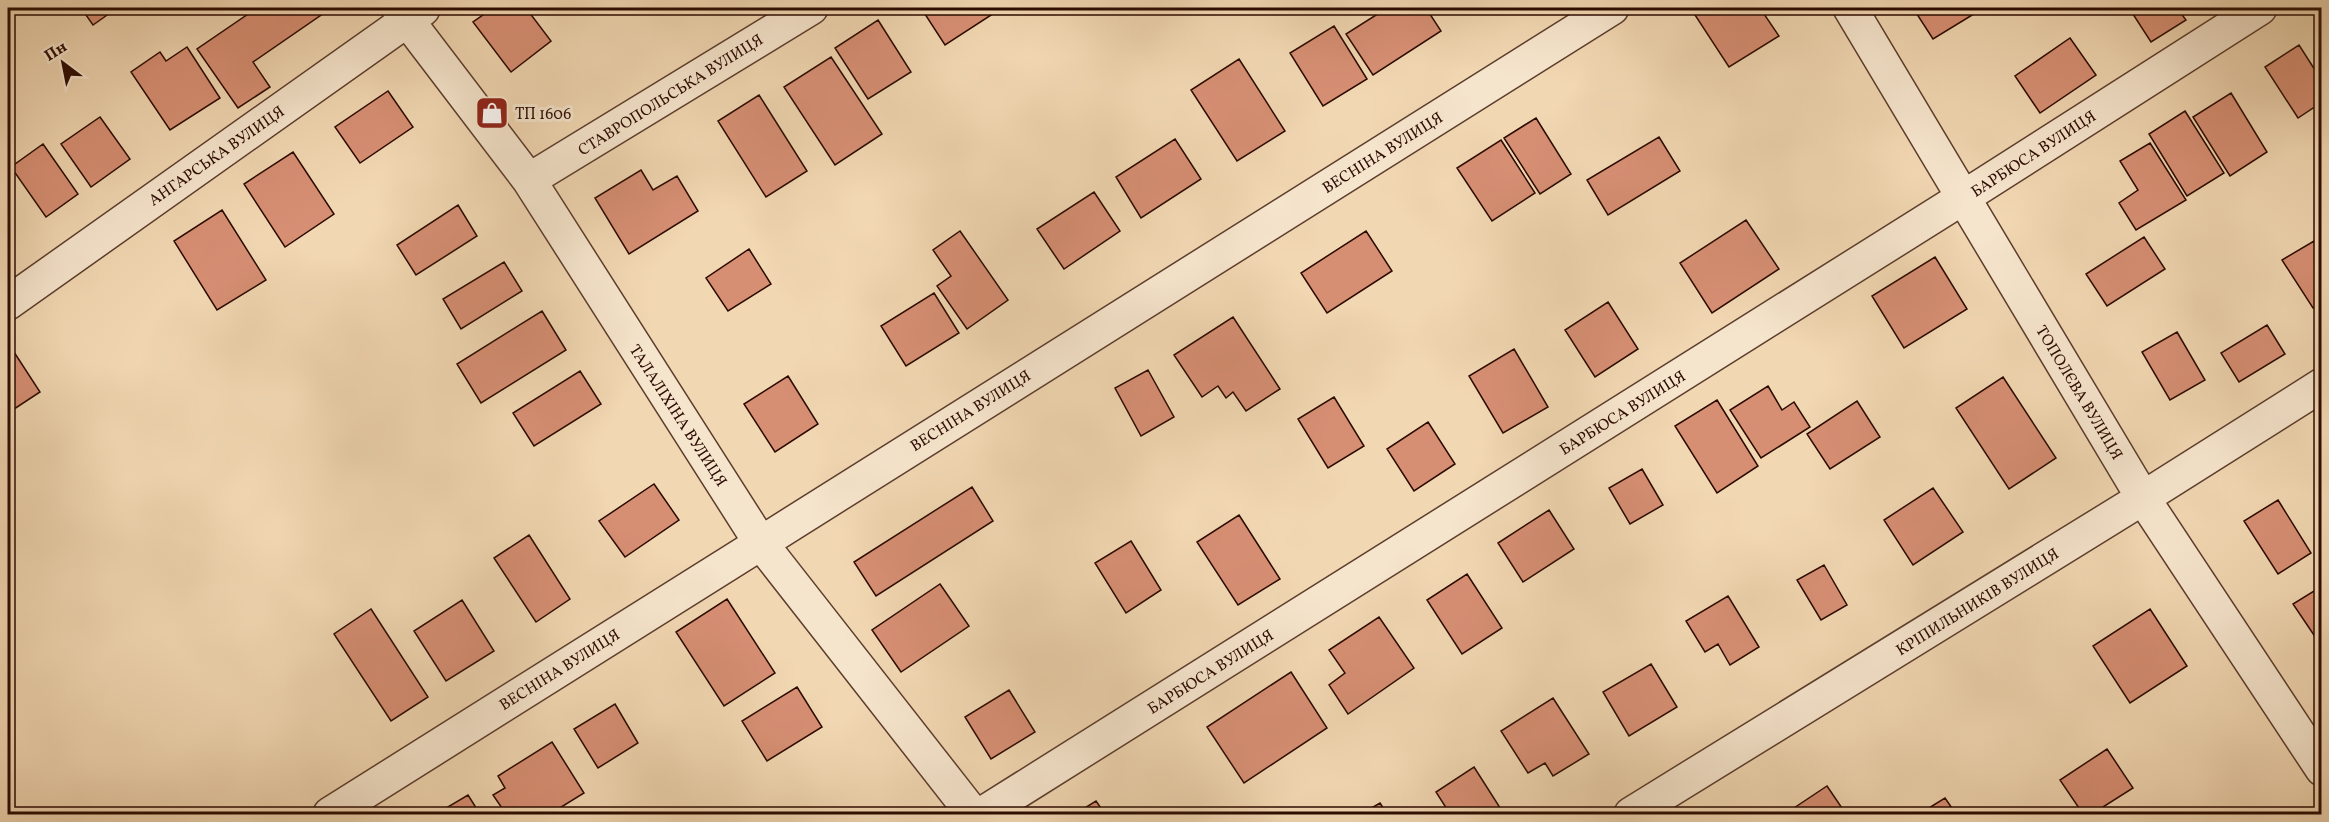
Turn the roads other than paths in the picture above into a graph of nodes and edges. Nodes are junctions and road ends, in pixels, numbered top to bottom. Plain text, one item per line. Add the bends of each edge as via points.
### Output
1 (811, 8) edge
2 (1612, 8) edge
3 (1850, 8) edge
4 (2260, 8) edge
5 (410, 12) edge
6 (529, 180) junction
7 (1964, 197) junction
8 (8, 303) edge
9 (2322, 385) edge
10 (2143, 498) junction
11 (760, 542) junction
12 (2322, 769) edge
13 (330, 814) edge
14 (973, 814) edge
15 (982, 814) edge
16 (1631, 814) edge

1 - 6 street, СТАВРОПОЛЬСЬКА ВУЛИЦЯ
2 - 11 street, ВЕСНІНА ВУЛИЦЯ
3 - 7 street, ТОПОЛЄВА ВУЛИЦЯ
4 - 7 street, БАРБЮСА ВУЛИЦЯ
5 - 6 street, ТАЛАЛІХІНА ВУЛИЦЯ
5 - 8 street, АНГАРСЬКА ВУЛИЦЯ
6 - 11 street, ТАЛАЛІХІНА ВУЛИЦЯ
7 - 10 street, ТОПОЛЄВА ВУЛИЦЯ
7 - 15 street, БАРБЮСА ВУЛИЦЯ
9 - 10 street, КРІПИЛЬНИКІВ ВУЛИЦЯ
10 - 12 street, ТОПОЛЄВА ВУЛИЦЯ
10 - 16 street, КРІПИЛЬНИКІВ ВУЛИЦЯ
11 - 13 street, ВЕСНІНА ВУЛИЦЯ
11 - 14 street, ТАЛАЛІХІНА ВУЛИЦЯ

